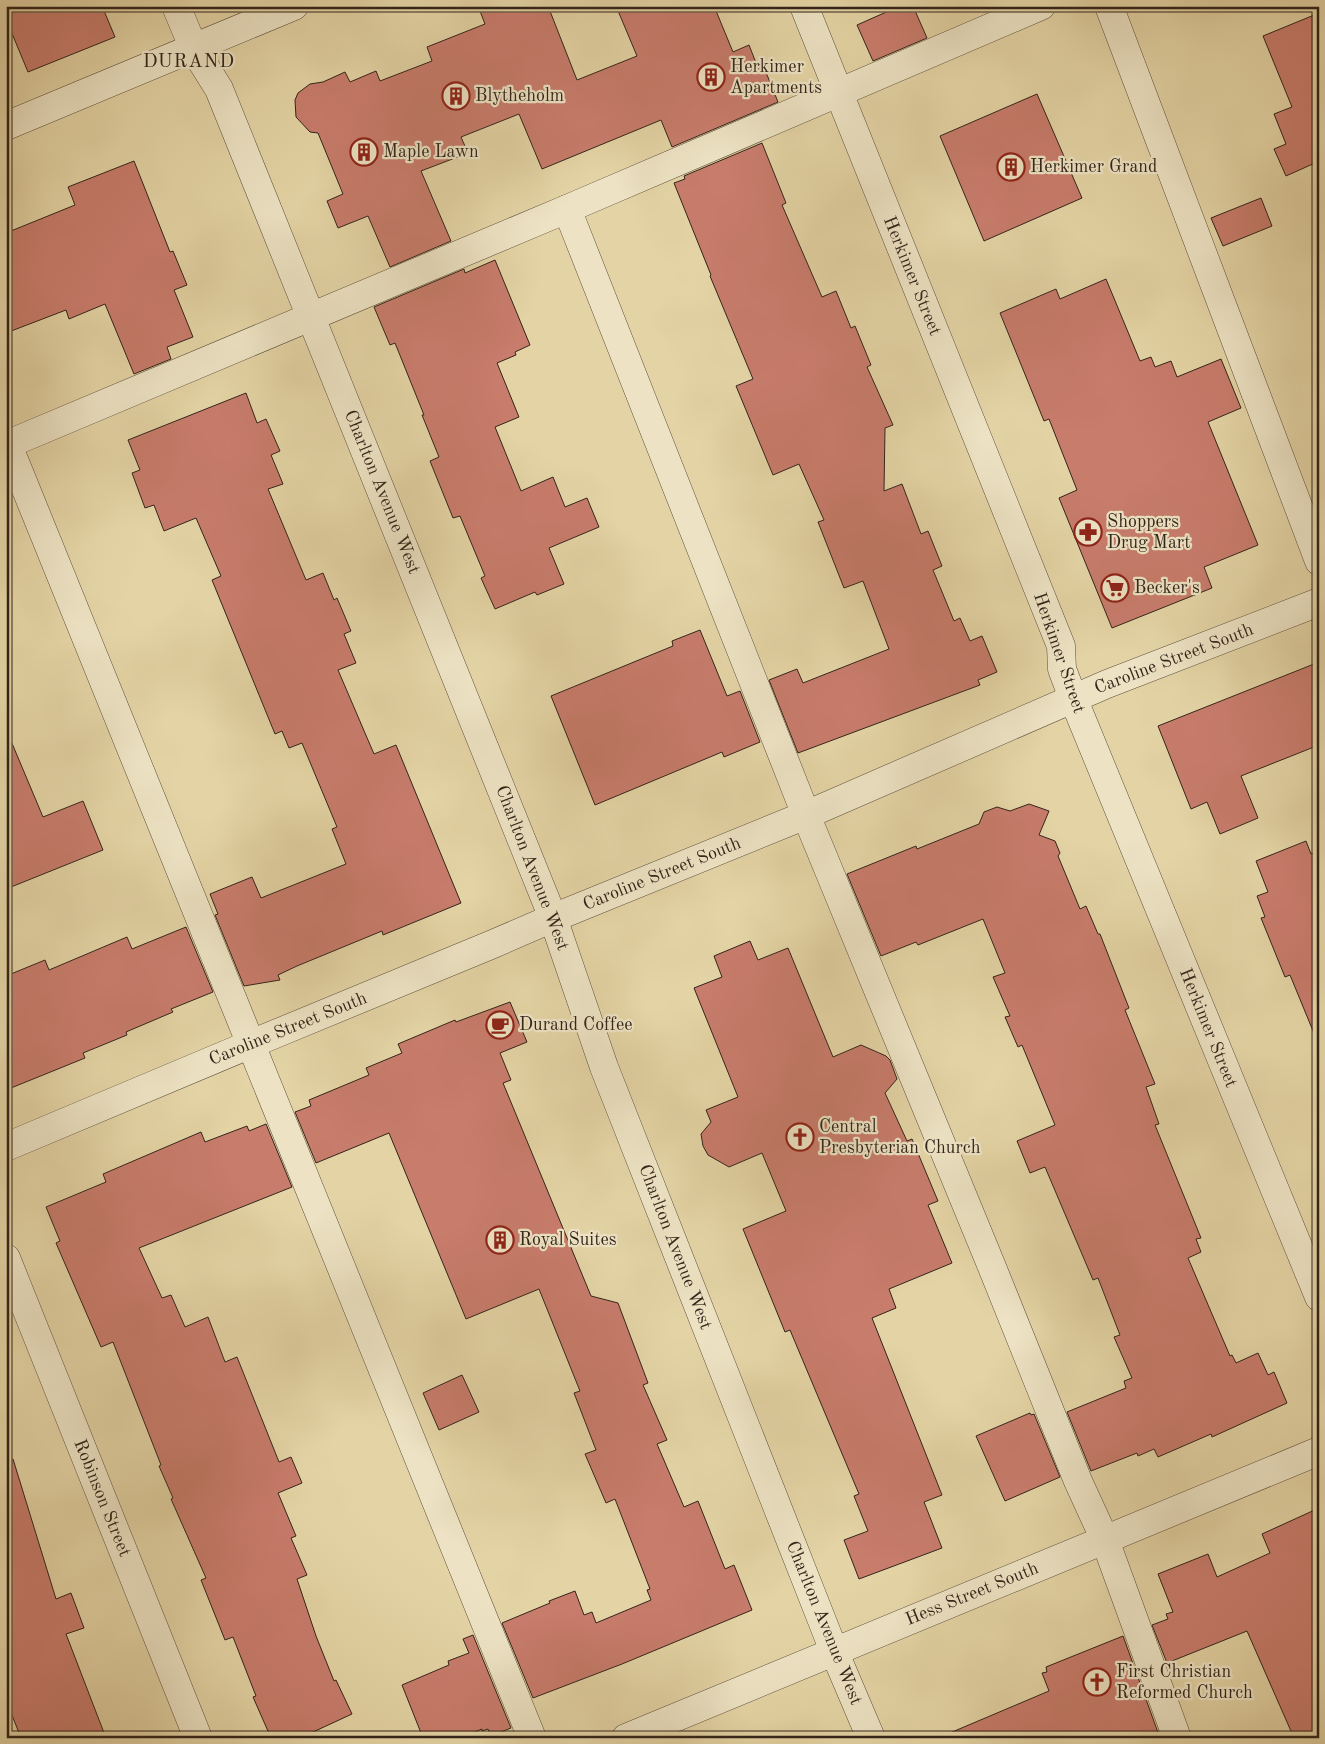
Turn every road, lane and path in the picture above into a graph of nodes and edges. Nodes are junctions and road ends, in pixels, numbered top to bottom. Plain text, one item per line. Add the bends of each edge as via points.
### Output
1 (176, 6) edge
2 (294, 6) edge
3 (804, 6) edge
4 (1041, 6) edge
5 (1109, 6) edge
6 (194, 49) junction
7 (838, 93) junction
8 (6, 126) edge
9 (567, 208) junction
10 (311, 316) junction
11 (7, 445) edge
12 (1319, 561) edge
13 (1319, 602) edge
14 (1073, 698) junction
15 (806, 815) junction
16 (553, 918) junction
17 (251, 1044) junction
18 (6, 1147) edge
19 (6, 1258) edge
20 (1319, 1297) edge
21 (1319, 1451) edge
22 (1105, 1540) junction
23 (834, 1652) junction
24 (198, 1738) edge
25 (532, 1738) edge
26 (626, 1738) edge
27 (871, 1738) edge
28 (1177, 1738) edge

1 - 6 street, Charlton Avenue West
2 - 6 street
3 - 7 street, Herkimer Street
4 - 7 street
5 - 12 street
6 - 8 street
6 - 10 street, Charlton Avenue West via 219,89
7 - 9 street
7 - 14 street, Herkimer Street via 1061,646 1062,669
9 - 10 street
9 - 15 street
10 - 11 street
10 - 16 street, Charlton Avenue West
11 - 17 street
13 - 14 street, Caroline Street South
14 - 15 street, Caroline Street South
14 - 20 street, Herkimer Street
15 - 16 street, Caroline Street South
15 - 22 street via 1078,1482
16 - 17 street, Caroline Street South
16 - 23 street, Charlton Avenue West via 604,1067
17 - 18 street, Caroline Street South
17 - 25 street
19 - 24 street, Robinson Street
21 - 22 street, Hess Street South
22 - 23 street, Hess Street South
22 - 28 street
23 - 26 street, Hess Street South
23 - 27 street, Charlton Avenue West

